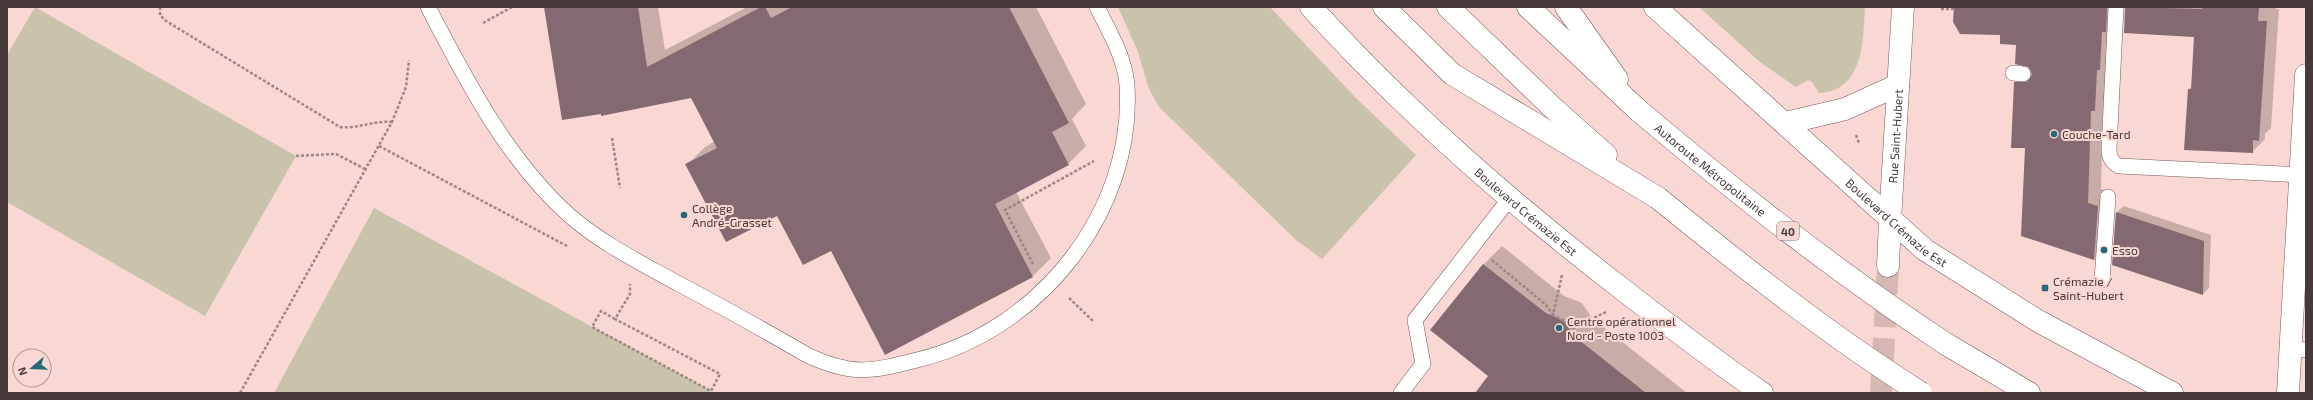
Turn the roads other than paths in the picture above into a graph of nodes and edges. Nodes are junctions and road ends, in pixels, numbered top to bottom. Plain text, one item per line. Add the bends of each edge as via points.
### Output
1 (428, 7) edge
2 (1097, 7) edge
3 (1311, 7) edge
4 (1384, 7) edge
5 (1448, 7) edge
6 (1528, 7) edge
7 (1566, 7) edge
8 (1655, 7) edge
9 (1903, 7) edge
10 (2116, 7) edge
11 (2306, 76) edge
12 (1898, 85) junction
13 (1638, 110) junction
14 (1786, 123) junction
15 (2301, 175) junction
16 (2108, 197) dead end
17 (1510, 198) junction
18 (1658, 198) junction
19 (1890, 220) junction
20 (1888, 266) tunnel mouth
21 (2102, 280) dead end
22 (2298, 349) edge
23 (1401, 393) edge
24 (1762, 393) edge
25 (1921, 393) edge
26 (2029, 393) edge
27 (2172, 393) edge
28 (2288, 393) edge

1 - 2 lane via 450,50 512,151 546,192 572,217 637,260 807,354 831,366 865,370 933,356 996,328 1026,305 1079,250 1103,207 1118,169 1124,142 1127,84 1116,47
3 - 17 main road, Boulevard Crémazie Est via 1410,108
4 - 18 main road via 1452,74
5 - 18 main road via 1552,107
6 - 13 main road, Autoroute Métropolitaine / 40
7 - 13 main road
8 - 14 main road, Boulevard Crémazie Est
9 - 12 main road, Rue Saint-Hubert
10 - 15 lane via 2108,149 2113,163 2119,166
11 - 15 main road
12 - 14 main road via 1845,110
12 - 19 main road, Rue Saint-Hubert
13 - 26 main road, Autoroute Métropolitaine / 40, bridge via 1716,175 1864,288 1946,344
14 - 19 main road, Boulevard Crémazie Est
15 - 22 main road
16 - 21 lane
17 - 23 lane via 1415,320 1423,364
17 - 24 main road, Boulevard Crémazie Est via 1564,244 1690,342
18 - 25 main road, bridge via 1832,333
19 - 20 main road, Rue Saint-Hubert
19 - 27 main road, Boulevard Crémazie Est via 1925,250 2038,321
22 - 28 main road

